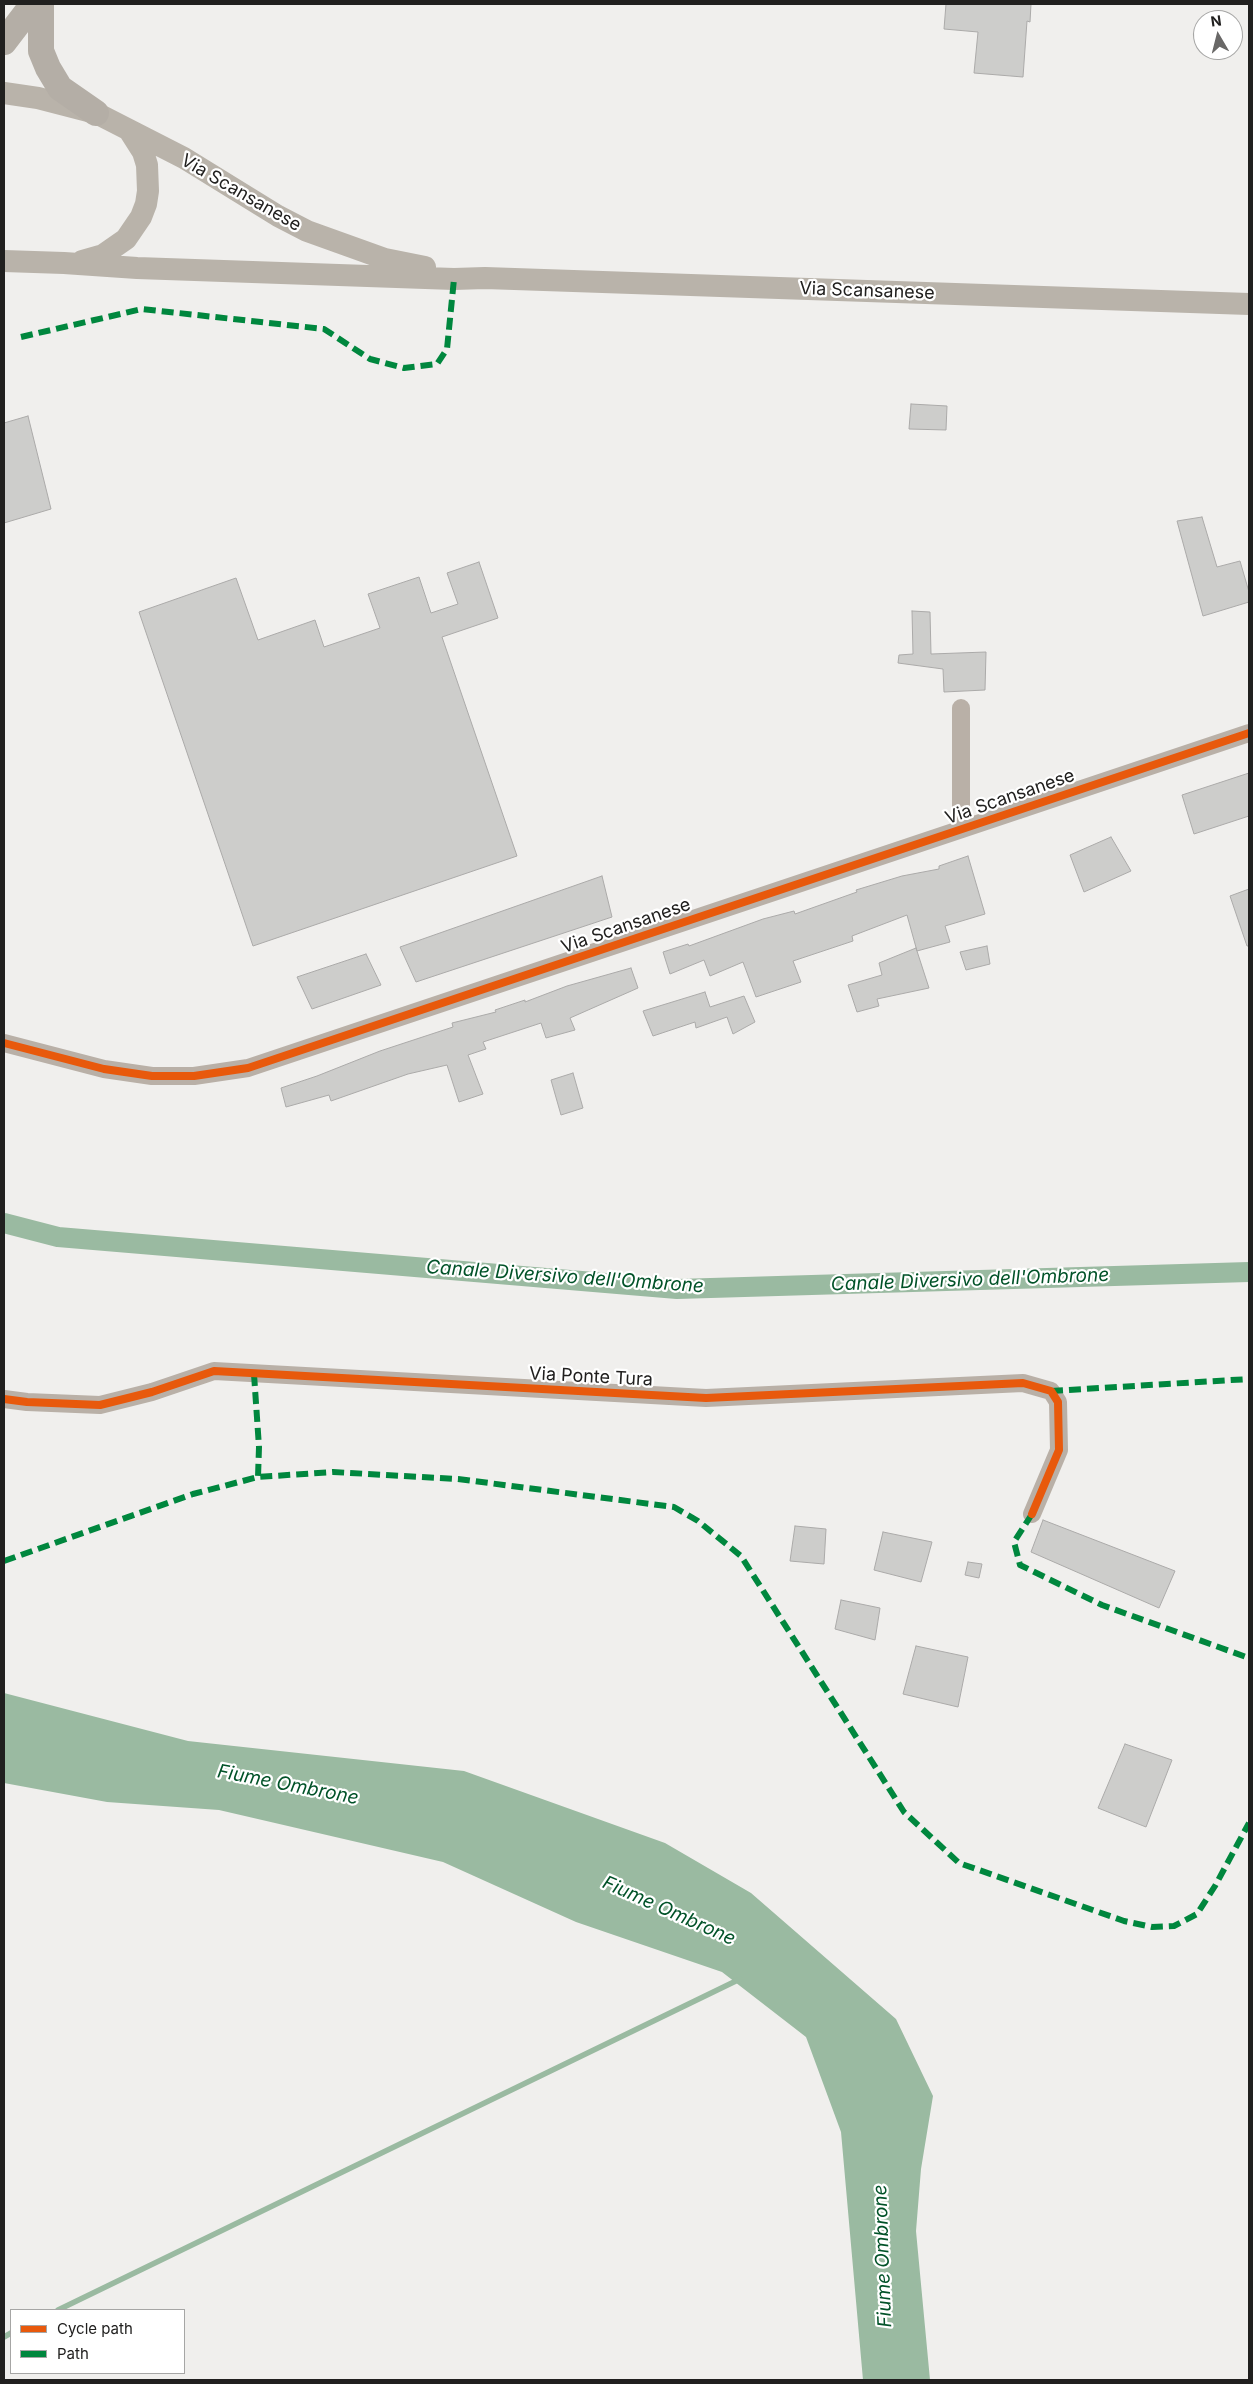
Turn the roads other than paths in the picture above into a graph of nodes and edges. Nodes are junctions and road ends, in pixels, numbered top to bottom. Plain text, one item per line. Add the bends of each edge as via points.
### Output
1 (33, 4) edge
2 (40, 4) edge
3 (4, 42) edge
4 (4, 93) edge
5 (96, 113) junction
6 (129, 130) junction
7 (4, 261) edge
8 (64, 262) junction
9 (485, 278) junction
10 (1249, 304) edge
11 (961, 708) dead end
12 (1249, 733) edge
13 (961, 829) junction
14 (4, 1043) edge
15 (4, 1398) edge
16 (1032, 1514) dead end

1 - 3 highway
2 - 5 highway via 41,51 48,68 60,88
4 - 5 main road, Via Scansanese
5 - 6 main road, Via Scansanese
6 - 8 main road via 143,152 149,178 141,217 126,239 103,255
6 - 9 main road, Via Scansanese via 184,158 307,232 385,259
7 - 8 main road, Via Scansanese
8 - 9 main road, Via Scansanese via 156,269
9 - 10 main road, Via Scansanese
11 - 13 street
12 - 13 street, Via Scansanese
13 - 14 street, Via Scansanese via 248,1068 194,1076 152,1076 104,1069
15 - 16 street, Via Ponte Tura via 100,1405 214,1371 706,1398 1023,1384 1051,1391 1058,1402 1059,1450

